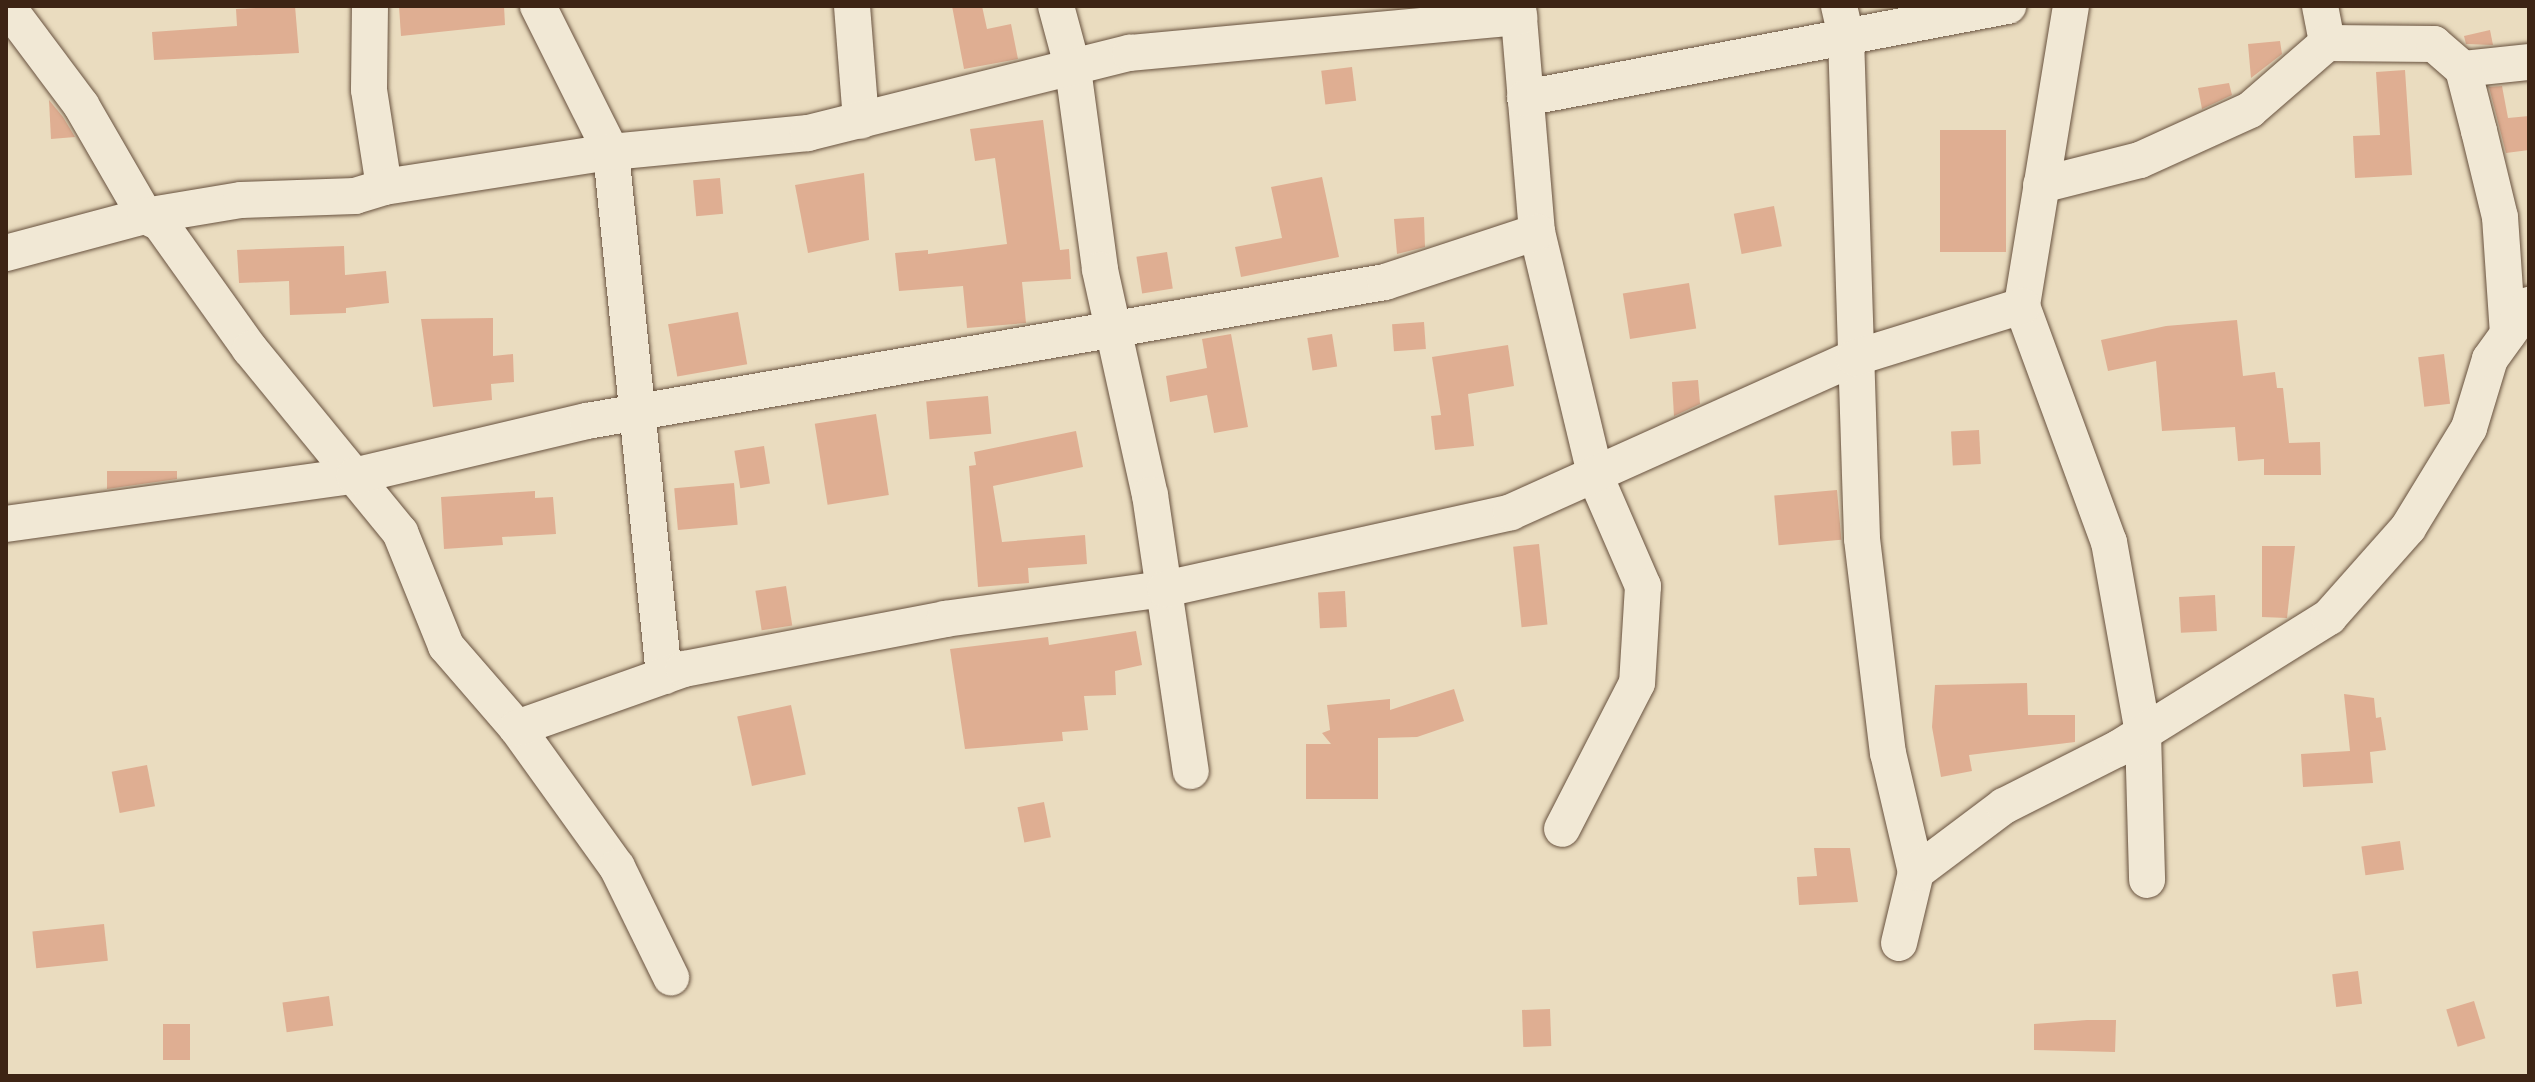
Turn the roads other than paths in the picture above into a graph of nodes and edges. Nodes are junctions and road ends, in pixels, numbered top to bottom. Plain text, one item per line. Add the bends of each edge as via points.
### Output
1 (7, 6) edge
2 (370, 6) edge
3 (538, 6) edge
4 (852, 6) edge
5 (1056, 6) edge
6 (2008, 6) edge
7 (2071, 6) edge
8 (2320, 6) edge
9 (1518, 12) edge
10 (1842, 22) edge
11 (2327, 43) junction
12 (2529, 62) edge
13 (1073, 69) junction
14 (2463, 69) junction
15 (1525, 98) junction
16 (861, 121) junction
17 (611, 152) junction
18 (2041, 185) junction
19 (384, 187) junction
20 (145, 216) junction
21 (1537, 232) junction
22 (6, 253) edge
23 (2529, 305) edge
24 (2022, 306) junction
25 (1113, 333) junction
26 (2508, 334) junction
27 (1854, 358) junction
28 (639, 412) junction
29 (354, 476) junction
30 (1596, 478) junction
31 (6, 524) edge
32 (1165, 589) junction
33 (664, 676) junction
34 (517, 728) junction
35 (2143, 733) junction
36 (1191, 771) dead end
37 (1562, 829) dead end
38 (1916, 872) junction
39 (2147, 880) dead end
40 (1899, 943) dead end
41 (671, 977) dead end

1 - 20 street via 81,105
2 - 19 street via 369,90
3 - 17 street
4 - 16 street
5 - 13 street
6 - 10 street
7 - 18 street
8 - 11 street
9 - 13 street via 1130,53
9 - 15 street
10 - 15 street
10 - 27 street
11 - 14 street via 2434,44
11 - 18 street via 2250,110 2140,160
12 - 14 street
13 - 16 street
13 - 25 street
14 - 26 street via 2500,217
15 - 21 street
16 - 17 street via 808,133
17 - 19 street
17 - 28 street
18 - 24 street
19 - 20 street via 355,196 241,200
20 - 22 street
20 - 29 street via 160,223 250,349
21 - 25 street via 1385,282
21 - 30 street
23 - 26 street
24 - 27 street
24 - 35 street via 2109,542
25 - 28 street
25 - 32 street
26 - 35 street via 2490,359 2469,428 2408,528 2329,617
27 - 30 street
27 - 38 street via 1868,585 1888,753
28 - 29 street
28 - 33 street
29 - 31 street
29 - 34 street via 400,532 446,646
30 - 32 street via 1511,512
30 - 37 street via 1643,586 1637,683
32 - 33 street via 945,619
32 - 36 street
33 - 34 street
34 - 41 street via 617,867
35 - 38 street via 2004,806
35 - 39 street
38 - 40 street

